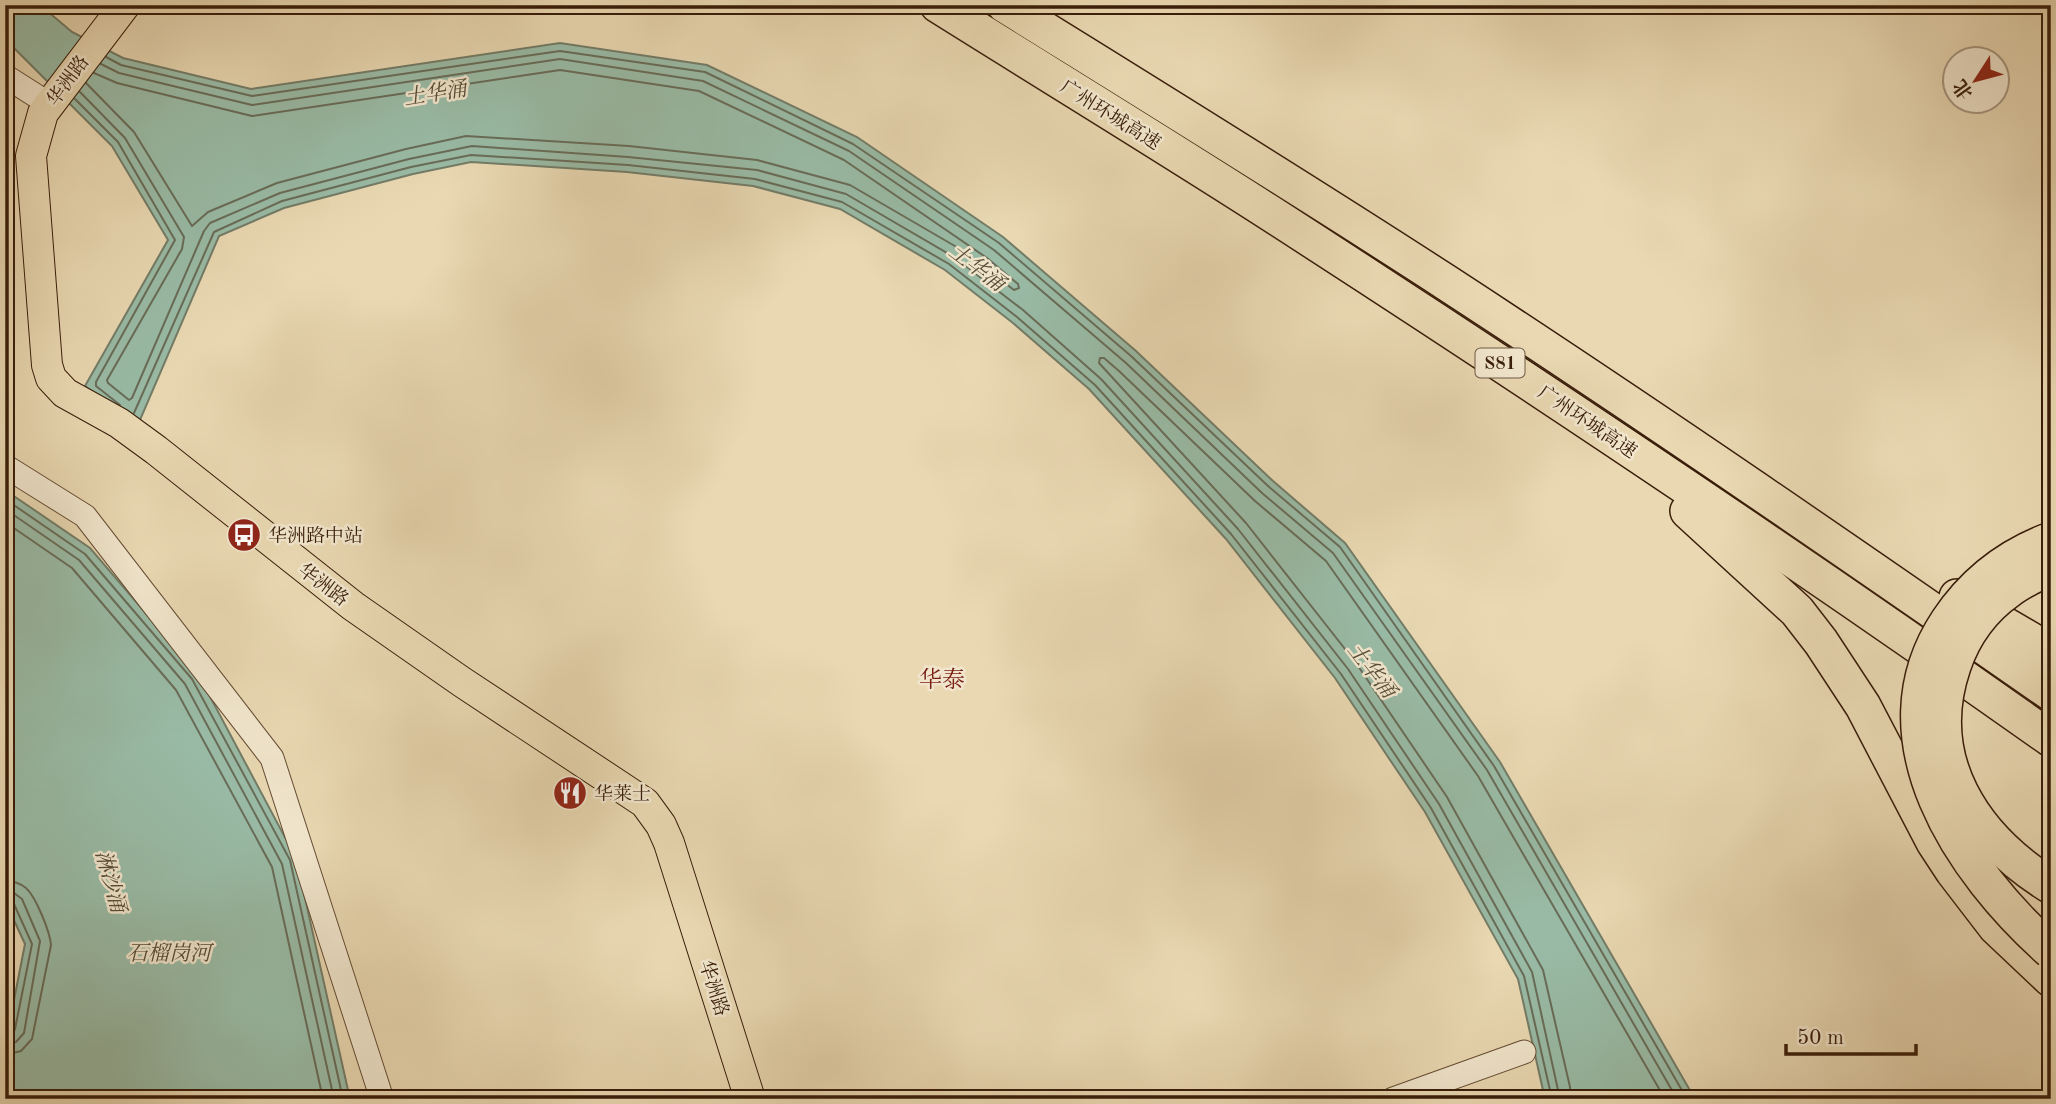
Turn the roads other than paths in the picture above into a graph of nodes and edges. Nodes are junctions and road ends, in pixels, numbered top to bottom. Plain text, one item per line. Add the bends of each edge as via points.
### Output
1 (125, 5) edge
2 (938, 5) edge
3 (1005, 5) edge
4 (5, 76) edge
5 (52, 99) junction
6 (1448, 284) junction
7 (1440, 323) junction
8 (5, 466) edge
9 (2051, 540) edge
10 (2051, 567) edge
11 (2051, 652) edge
12 (2051, 693) edge
13 (2051, 739) edge
14 (2051, 886) edge
15 (2051, 951) edge
16 (2051, 979) edge
17 (1524, 1052) dead end
18 (382, 1099) edge
19 (750, 1099) edge
20 (1393, 1099) edge

1 - 5 main road, 华洲路
2 - 7 highway, 广州环城高速 / S81
3 - 6 highway, 广州环城高速 / S81
4 - 5 street
5 - 19 main road, 华洲路 via 43,113 31,156 51,378 65,393 156,450 391,634 645,803 668,842
6 - 11 highway
6 - 12 highway, 广州环城高速 / S81 via 1826,536
7 - 13 highway, 广州环城高速 / S81 via 1837,589
7 - 16 highway via 1651,479 1797,611 1863,706 1953,871 1996,927
8 - 18 street via 85,516 272,758
9 - 15 highway, bridge via 2008,559 1956,609 1925,671 1919,723 1927,777 1950,828 2004,903
10 - 14 highway, bridge via 2008,590 1970,628 1950,676 1942,719 1949,764 1969,808 2005,853
17 - 20 street

